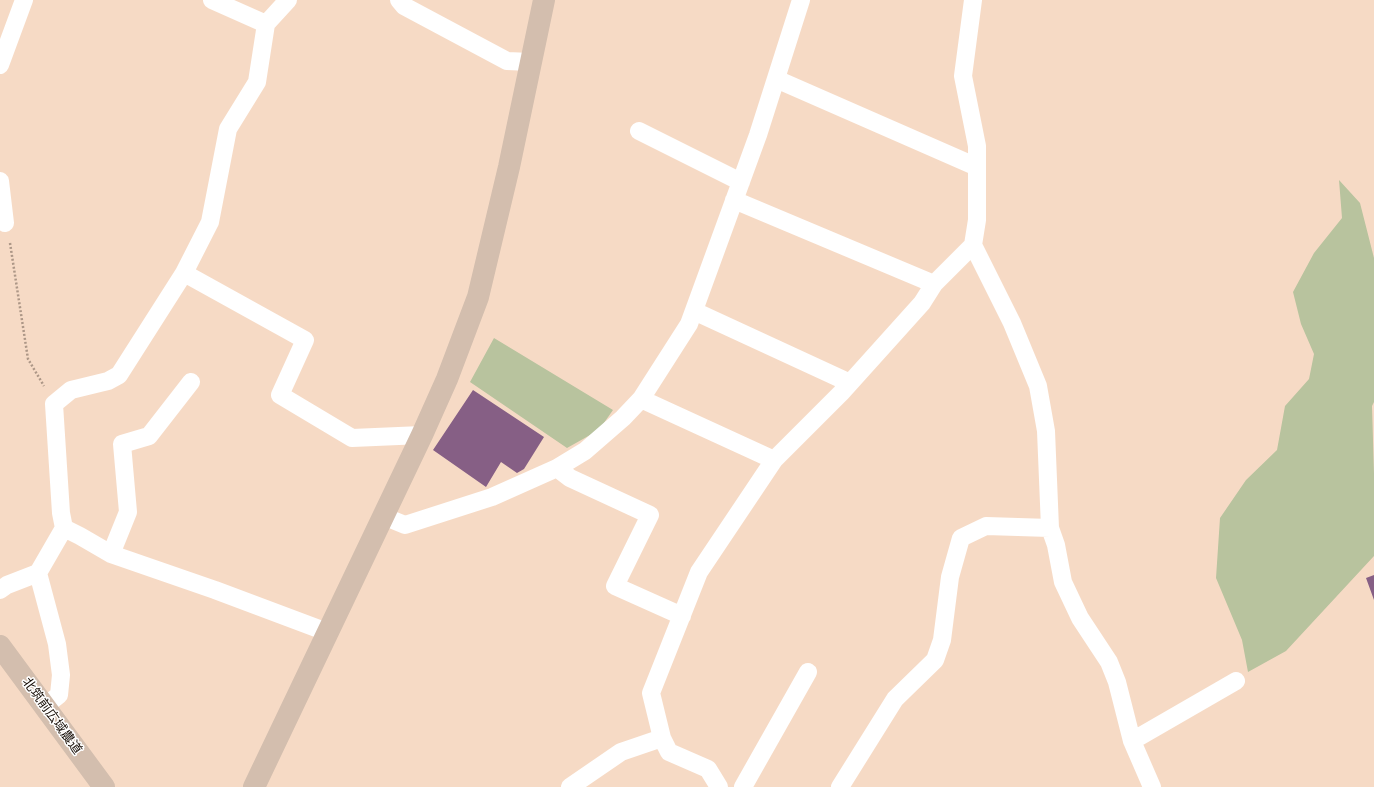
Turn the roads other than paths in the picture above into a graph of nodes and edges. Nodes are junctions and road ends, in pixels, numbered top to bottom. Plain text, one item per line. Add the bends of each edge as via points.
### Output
1 (24, 0) edge
2 (212, 0) edge
3 (288, 0) edge
4 (399, 0) edge
5 (544, 0) edge
6 (801, 0) edge
7 (973, 0) edge
8 (266, 24) junction
9 (531, 62) junction
10 (0, 65) edge
11 (776, 80) junction
12 (639, 131) dead end
13 (976, 167) junction
14 (0, 182) edge
15 (741, 182) junction
16 (734, 200) junction
17 (5, 223) road end
18 (973, 245) junction
19 (184, 273) junction
20 (934, 284) junction
21 (694, 311) junction
22 (191, 382) dead end
23 (850, 383) junction
24 (641, 399) junction
25 (422, 435) junction
26 (774, 460) junction
27 (557, 468) junction
28 (383, 516) junction
29 (64, 528) junction
30 (1050, 528) junction
31 (111, 554) junction
32 (38, 573) junction
33 (0, 590) edge
34 (682, 616) junction
35 (327, 632) junction
36 (0, 646) edge
37 (808, 672) dead end
38 (1236, 682) dead end
39 (45, 706) junction
40 (662, 738) junction
41 (1132, 741) junction
42 (104, 787) edge
43 (254, 787) edge
44 (570, 787) edge
45 (719, 787) edge
46 (744, 787) edge
47 (840, 787) edge
48 (1152, 787) edge

1 - 10 street
2 - 8 street
3 - 8 street
4 - 9 street via 404,6 507,61
5 - 9 street
6 - 11 street
7 - 13 street via 963,76 977,146
8 - 19 street via 257,82 228,129 210,222
9 - 25 street via 478,297 447,379
11 - 13 street
11 - 15 street
12 - 15 street
13 - 18 street via 977,220
14 - 17 street
15 - 16 street
16 - 20 street
16 - 21 street
18 - 20 street
18 - 30 street via 1012,323 1038,386 1046,431
19 - 25 street via 305,340 280,394 352,438
19 - 29 street via 118,375 108,381 71,390 54,404
20 - 23 street via 922,303
21 - 23 street
21 - 24 street via 690,324
22 - 31 street via 149,436 122,444 128,512
23 - 26 street
24 - 26 street
24 - 27 street via 585,451
25 - 28 street
26 - 34 street via 699,572
27 - 28 street via 492,497 405,525
27 - 34 street via 570,478 650,515 615,586
28 - 35 street
29 - 31 street
29 - 32 street
30 - 41 street via 1063,582 1080,618 1109,662 1117,682
30 - 47 street via 986,526 961,538 950,577 942,640 935,660 895,699
31 - 35 street
32 - 33 street
32 - 39 street via 57,644 61,675 59,695
34 - 40 street via 651,693
35 - 43 street
36 - 39 street, 北筑前広域農道
37 - 46 street
38 - 41 street
39 - 42 street, 北筑前広域農道
40 - 44 street via 621,752
40 - 45 street via 669,752 708,769
41 - 48 street

